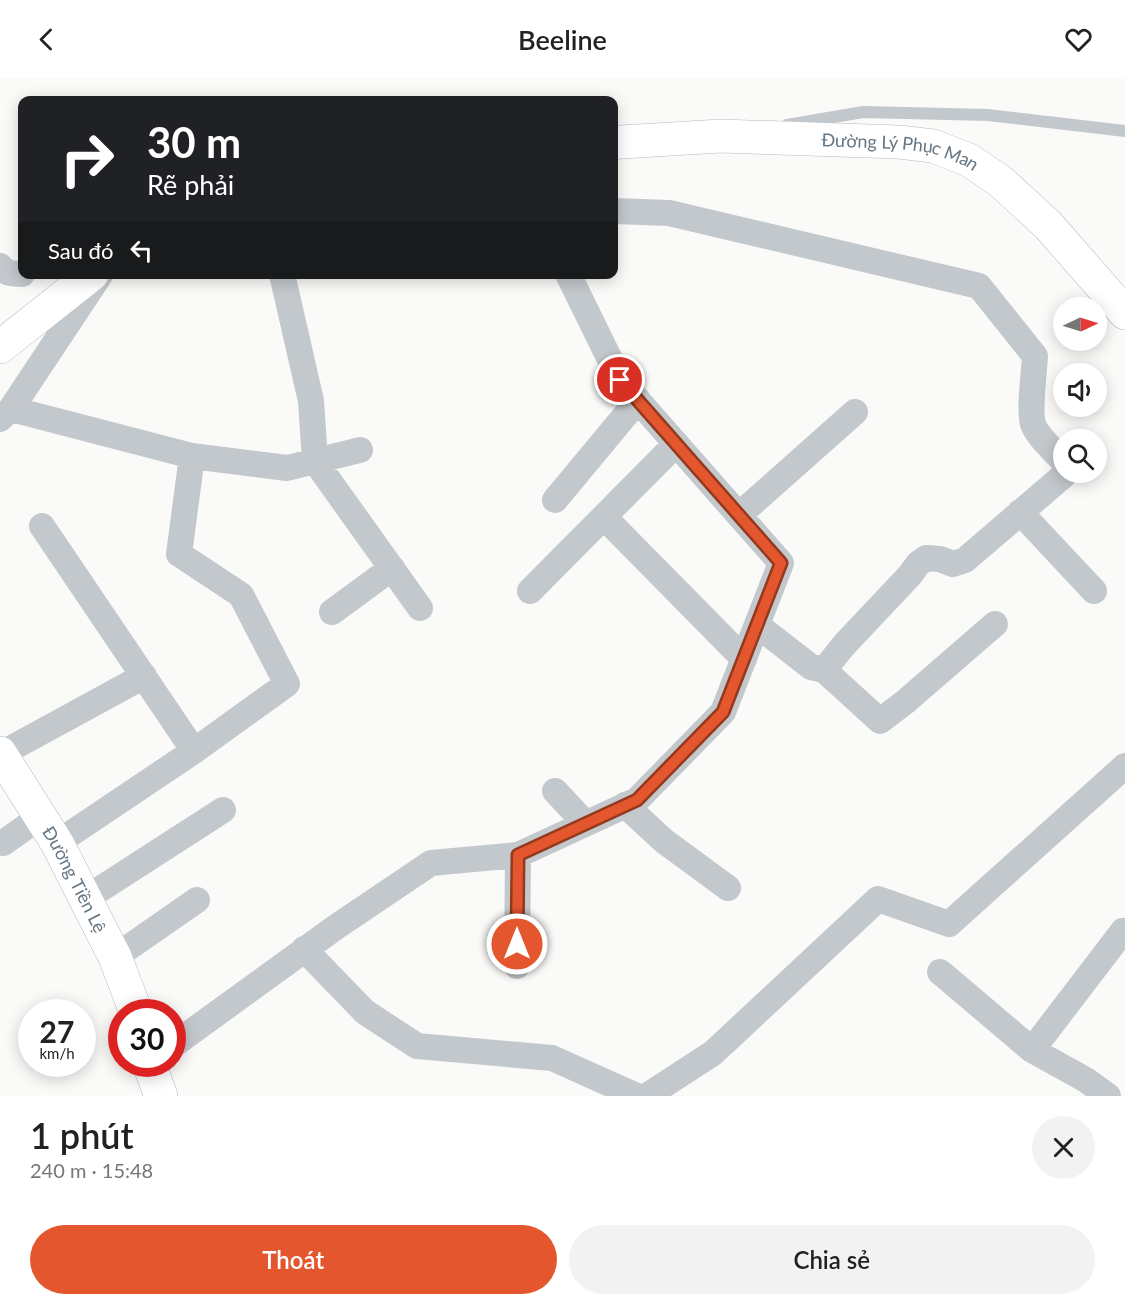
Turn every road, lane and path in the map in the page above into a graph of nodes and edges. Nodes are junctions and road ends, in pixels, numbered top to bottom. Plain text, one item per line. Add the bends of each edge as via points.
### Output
1 (1125, 131) edge
2 (721, 136) junction
3 (618, 142) edge
4 (618, 211) edge
5 (86, 279) edge
6 (97, 279) edge
7 (283, 279) edge
8 (570, 279) edge
9 (1125, 313) edge
10 (0, 348) edge
11 (638, 400) junction
12 (855, 412) dead end
13 (6, 414) edge
14 (676, 444) junction
15 (1053, 449) edge
16 (360, 450) dead end
17 (192, 456) junction
18 (315, 461) junction
19 (1055, 483) edge
20 (555, 500) dead end
21 (1020, 512) junction
22 (739, 515) junction
23 (604, 517) junction
24 (42, 526) dead end
25 (392, 568) junction
26 (530, 591) dead end
27 (1094, 591) dead end
28 (420, 608) dead end
29 (332, 612) dead end
30 (995, 624) dead end
31 (757, 625) junction
32 (744, 659) junction
33 (824, 670) junction
34 (144, 676) junction
35 (194, 751) junction
36 (0, 753) edge
37 (1125, 766) edge
38 (555, 791) dead end
39 (625, 805) junction
40 (223, 810) dead end
41 (585, 824) junction
42 (48, 830) junction
43 (3, 843) dead end
44 (518, 855) junction
45 (728, 888) dead end
46 (85, 899) junction
47 (197, 900) dead end
48 (1125, 933) edge
49 (304, 949) junction
50 (115, 957) junction
51 (517, 966) dead end
52 (940, 972) dead end
53 (130, 999) edge
54 (186, 1036) edge
55 (1032, 1050) junction
56 (154, 1077) edge
57 (161, 1096) edge
58 (637, 1096) edge
59 (646, 1096) edge
60 (1108, 1096) edge

1 - 2 lane via 988,114 863,112
2 - 3 main road, Đường Lý Phục Man
2 - 9 main road, Đường Lý Phục Man via 899,142 933,146 969,160 1000,181 1048,225
4 - 15 street via 669,213 979,286 1035,356 1033,425
5 - 10 main road
6 - 13 street
7 - 18 street via 311,401
8 - 11 street via 620,380
11 - 14 street
11 - 20 street
12 - 22 street
13 - 17 street
14 - 22 street
14 - 23 street
16 - 18 street
17 - 18 street via 287,468
17 - 35 street via 179,554 241,595 287,684
18 - 25 street
19 - 21 street
21 - 27 street
21 - 33 street via 965,560 953,564 926,558 918,564
22 - 31 street via 781,563
23 - 26 street
23 - 32 street
24 - 34 street
25 - 28 street
25 - 29 street
30 - 33 street via 880,721
31 - 32 street
31 - 33 street via 811,667
32 - 39 street via 723,712 637,800
34 - 35 street
34 - 36 street
35 - 42 street
36 - 42 main road, Đường Tiền Lệ
37 - 59 street via 948,924 878,899 713,1053
38 - 41 street
39 - 41 street
39 - 45 street via 664,841
40 - 46 street
41 - 44 street
42 - 43 street
42 - 46 main road, Đường Tiền Lệ
44 - 49 street via 430,863
44 - 51 street
46 - 50 main road, Đường Tiền Lệ
47 - 50 street
48 - 55 street
49 - 54 street
49 - 58 street via 365,1011 417,1046 552,1058
50 - 53 main road, Đường Tiền Lệ
52 - 55 street
55 - 60 street
56 - 57 main road

